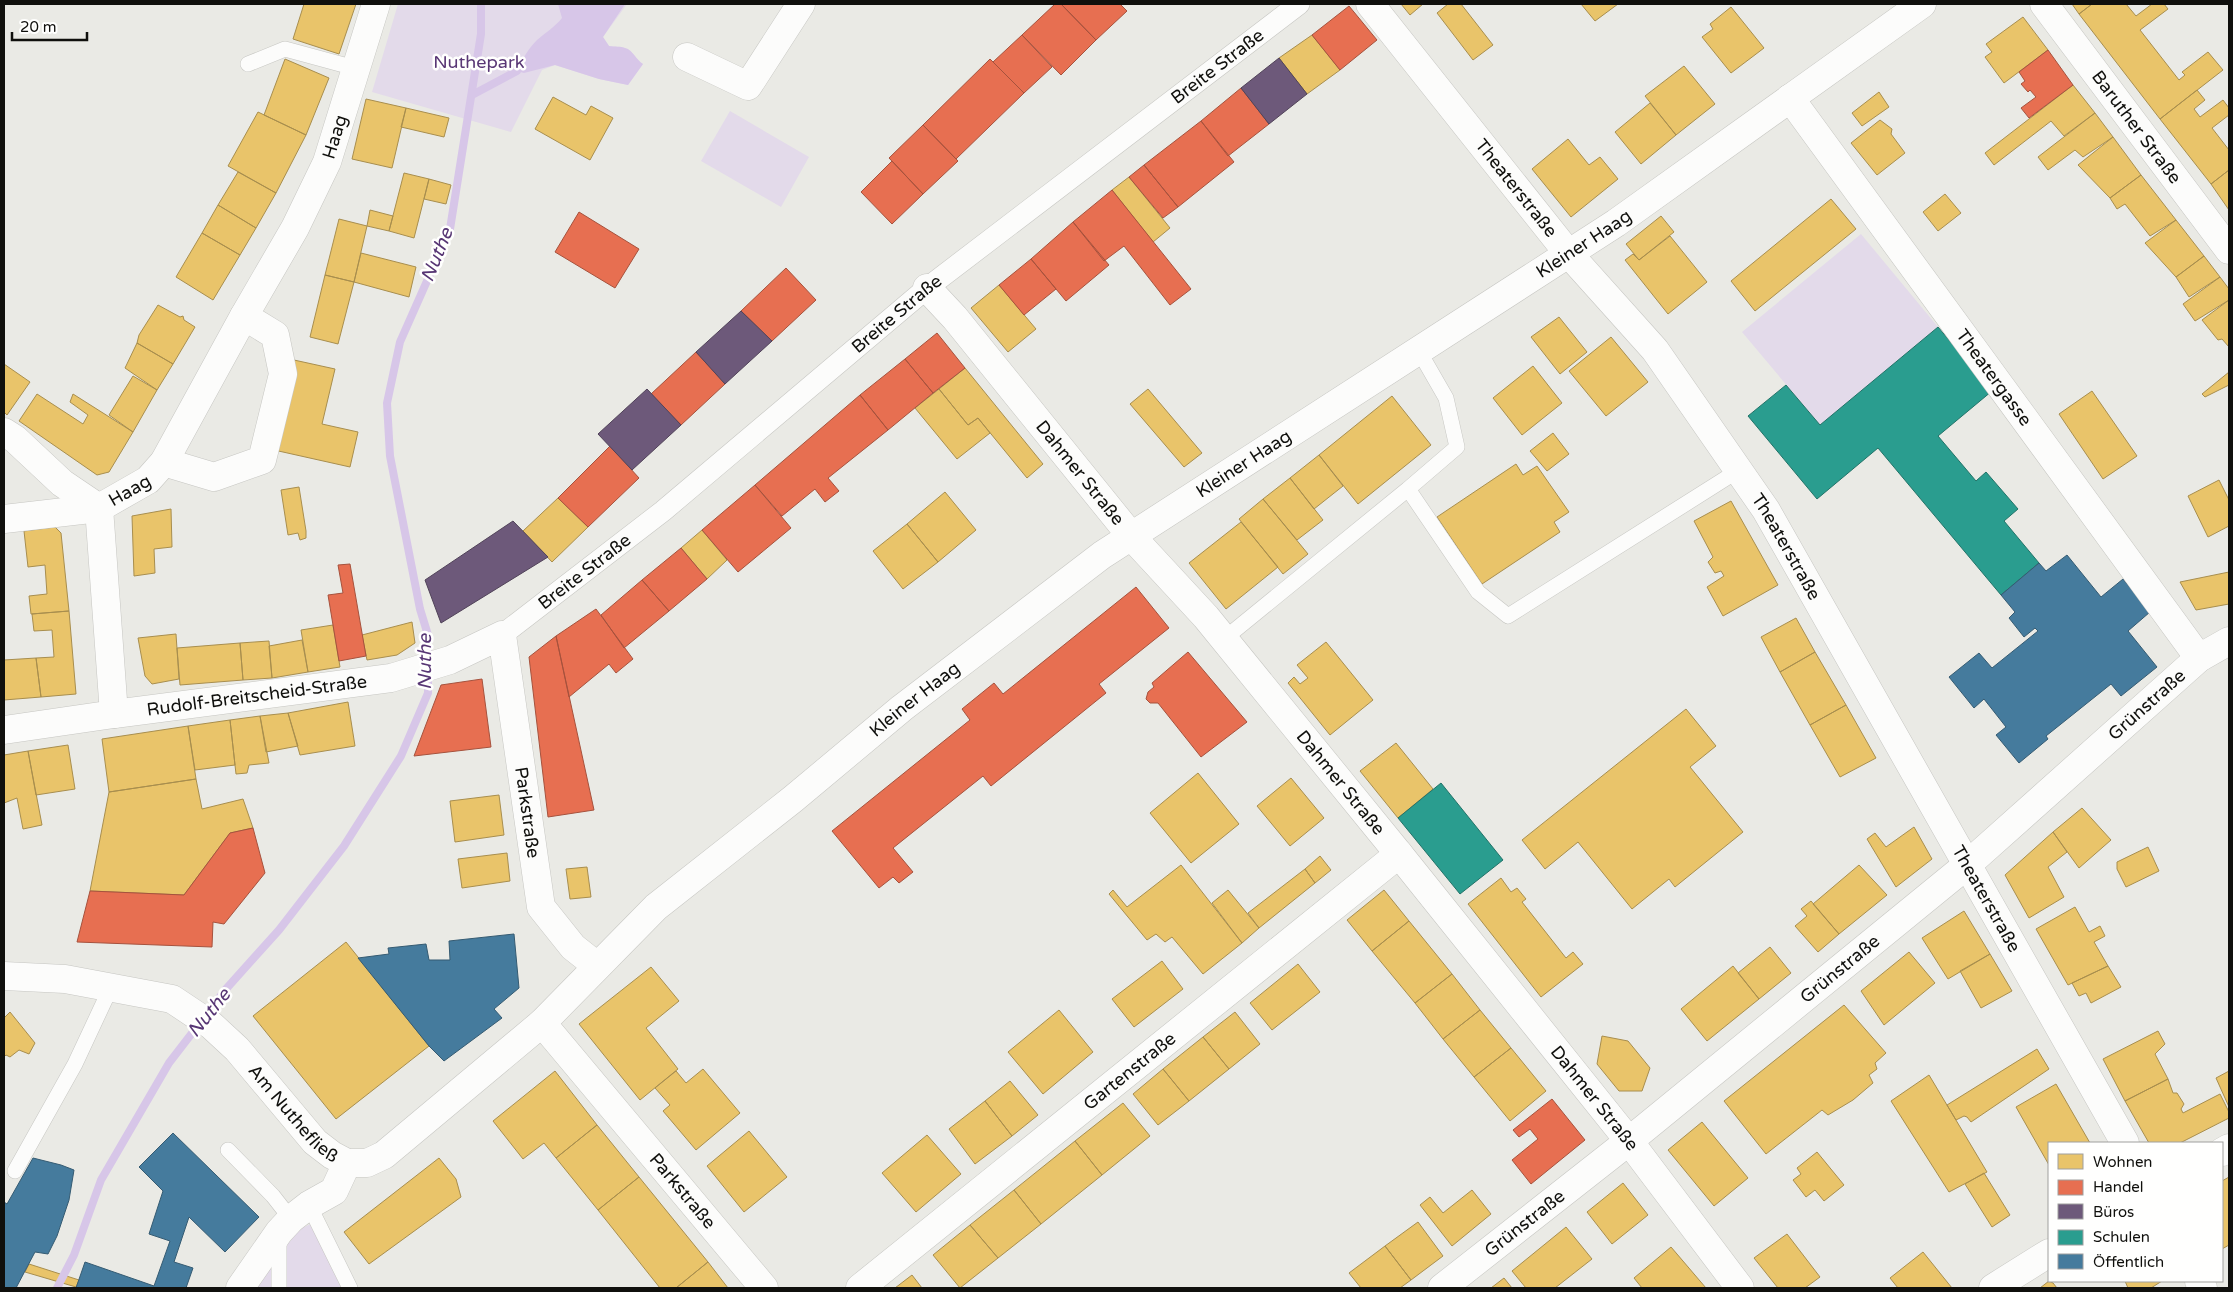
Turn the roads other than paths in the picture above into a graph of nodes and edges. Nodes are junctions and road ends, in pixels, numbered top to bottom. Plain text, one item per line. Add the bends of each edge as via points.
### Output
1 (376, 4) edge
2 (801, 4) edge
3 (1299, 4) edge
4 (1370, 4) edge
5 (1922, 4) edge
6 (2044, 4) edge
7 (687, 57) dead end
8 (248, 64) dead end
9 (355, 68) junction
10 (1790, 98) junction
11 (2229, 250) edge
12 (1568, 253) junction
13 (927, 288) junction
14 (244, 316) junction
15 (1418, 351) junction
16 (4, 432) edge
17 (164, 462) junction
18 (1739, 470) junction
19 (1408, 489) junction
20 (99, 508) junction
21 (4, 519) edge
22 (1132, 537) junction
23 (502, 635) junction
24 (1224, 639) junction
25 (2229, 641) edge
26 (2199, 658) junction
27 (114, 714) junction
28 (4, 730) edge
29 (1399, 854) junction
30 (1966, 865) junction
31 (597, 966) junction
32 (4, 976) edge
33 (111, 987) junction
34 (542, 1023) junction
35 (1629, 1141) junction
36 (2124, 1142) edge
37 (228, 1150) dead end
38 (347, 1163) junction
39 (14, 1171) dead end
40 (293, 1218) junction
41 (2048, 1254) edge
42 (240, 1288) edge
43 (278, 1288) edge
44 (350, 1288) edge
45 (764, 1288) edge
46 (860, 1288) edge
47 (1442, 1288) edge
48 (1740, 1288) edge
49 (1993, 1288) edge

1 - 9 street, Haag
2 - 7 street via 748,86
3 - 13 street, Breite Straße
4 - 12 street, Theaterstraße
5 - 10 street, Kleiner Haag
6 - 11 street, Baruther Straße
8 - 9 lane via 285,50
9 - 14 street, Haag via 327,162 295,228
10 - 12 street, Kleiner Haag via 1616,223
10 - 26 street, Theatergasse
12 - 15 street, Kleiner Haag
12 - 18 street, Theaterstraße via 1655,350
13 - 22 street, Dahmer Straße via 955,318
13 - 23 street, Breite Straße via 663,510
14 - 17 street, Haag
14 - 17 street via 276,335 283,374 262,460 214,477
15 - 19 lane via 1446,398 1457,447
15 - 22 street, Kleiner Haag
16 - 20 street via 62,483
17 - 20 street, Haag via 148,480
18 - 19 lane via 1508,616 1478,592
18 - 30 street, Theaterstraße via 1766,510
19 - 24 lane
20 - 21 street
20 - 27 street, Haag
22 - 24 street, Dahmer Straße
22 - 31 street, Kleiner Haag via 1102,555 902,708 656,907
23 - 27 street, Rudolf-Breitscheid-Straße via 450,660 391,678
23 - 31 street, Parkstraße via 542,907 573,947
24 - 29 street, Dahmer Straße
25 - 26 street, Grünstraße
26 - 30 street, Grünstraße
27 - 28 street, Rudolf-Breitscheid-Straße
29 - 35 street, Dahmer Straße
29 - 46 street, Gartenstraße
30 - 35 street, Grünstraße
30 - 36 street, Theaterstraße
31 - 34 street, Am Nuthefließ
32 - 33 street, Am Nuthefließ via 64,979
33 - 38 street, Am Nuthefließ via 172,999 210,1025 237,1049 315,1142
33 - 39 lane via 75,1064
34 - 38 street, Am Nuthefließ via 384,1155 367,1164
34 - 45 street, Parkstraße
35 - 47 street, Grünstraße
35 - 48 street, Dahmer Straße
37 - 40 lane
38 - 40 street via 334,1191
40 - 42 street
40 - 43 lane
40 - 44 lane
41 - 49 street

